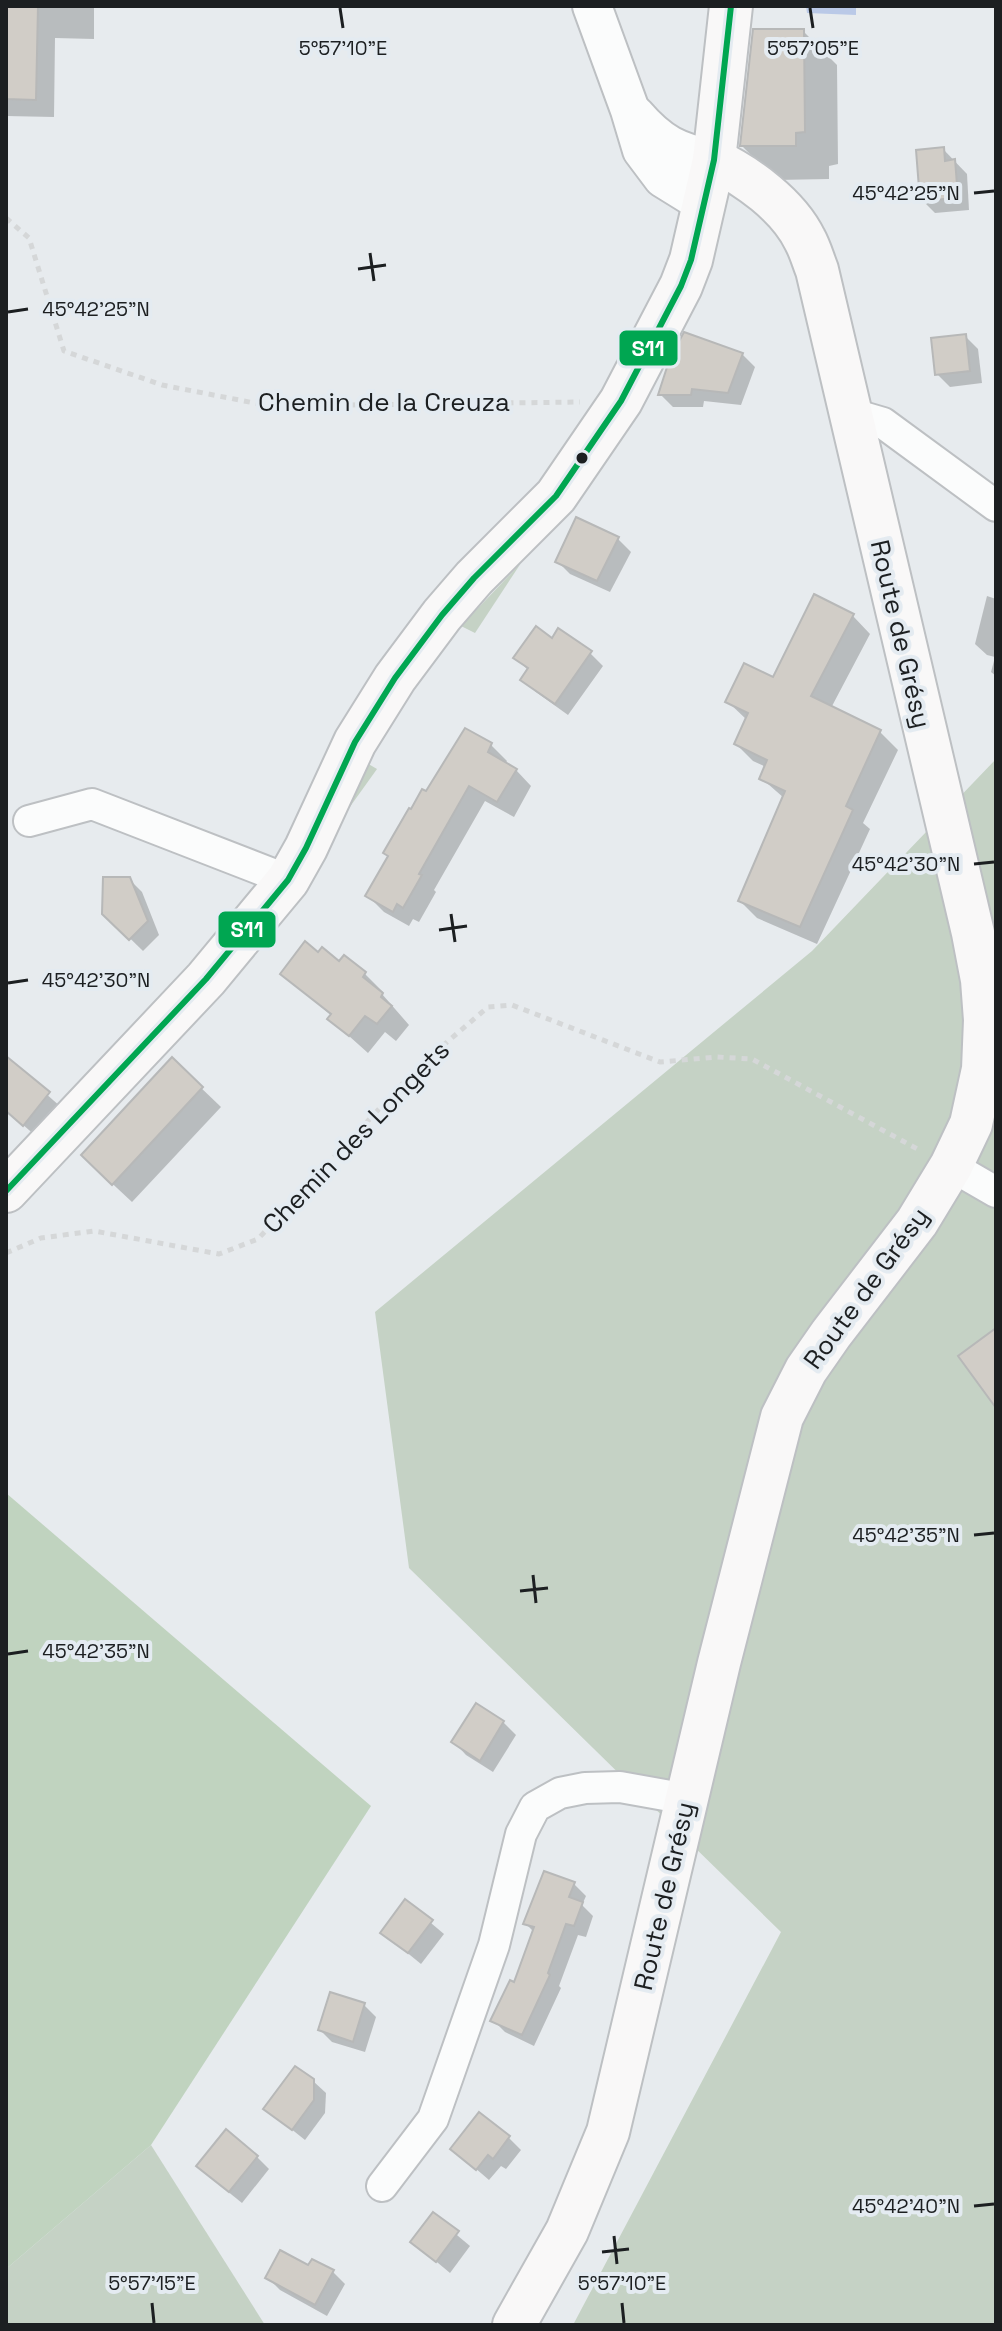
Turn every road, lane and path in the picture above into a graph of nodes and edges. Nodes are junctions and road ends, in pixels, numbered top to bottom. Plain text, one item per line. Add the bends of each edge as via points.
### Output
1 (592, 6) edge
2 (731, 6) edge
3 (630, 110) junction
4 (714, 160) junction
5 (705, 204) junction
6 (6, 218) edge
7 (804, 237) junction
8 (621, 401) junction
9 (849, 413) junction
10 (996, 506) edge
11 (29, 821) dead end
12 (288, 880) junction
13 (951, 1166) junction
14 (6, 1191) edge
15 (996, 1192) edge
16 (6, 1253) edge
17 (687, 1799) junction
18 (382, 2186) dead end
19 (514, 2325) edge

1 - 3 street
2 - 4 main road
3 - 4 street via 655,138 689,155
3 - 5 street via 642,150 663,178
4 - 5 main road
4 - 7 main road, Route de Grésy via 778,204
5 - 7 main road via 759,215
5 - 8 main road via 681,286
6 - 8 path, Chemin de la Creuza via 29,238 64,351 162,385 270,406
7 - 9 main road, Route de Grésy via 817,270
8 - 12 main road via 556,496 474,578 395,678 355,742
9 - 10 street via 883,423
9 - 13 main road, Route de Grésy via 982,980 983,1069 971,1124
11 - 12 street via 92,804
12 - 14 main road via 206,979
13 - 15 street
13 - 16 path, Chemin des Longets via 752,1059 660,1062 512,1005 488,1007 419,1066 258,1239 219,1254 94,1231 41,1238
13 - 17 main road, Route de Grésy via 917,1222 806,1370 782,1417
17 - 18 street via 620,1787 585,1788 560,1793 535,1807 521,1834 494,1945 433,2119
17 - 19 main road, Route de Grésy via 608,2132 567,2231

